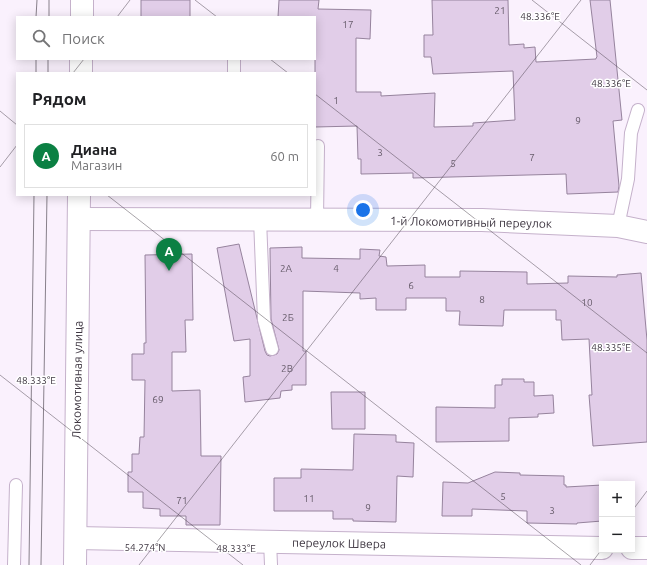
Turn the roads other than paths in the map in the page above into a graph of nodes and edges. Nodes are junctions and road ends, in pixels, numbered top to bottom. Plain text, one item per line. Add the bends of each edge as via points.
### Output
1 (82, 0) edge
2 (82, 16) edge
3 (82, 60) edge
4 (234, 60) edge
5 (81, 72) edge
6 (234, 72) edge
7 (638, 110) dead end
8 (318, 146) dead end
9 (79, 196) edge
10 (79, 219) junction
11 (260, 219) junction
12 (317, 219) junction
13 (618, 226) junction
14 (647, 232) edge
15 (272, 349) dead end
16 (16, 485) dead end
17 (76, 538) junction
18 (270, 541) junction
19 (599, 548) edge
20 (635, 548) edge
21 (647, 548) edge
22 (14, 565) edge
23 (75, 565) edge
24 (271, 565) edge

1 - 2 street
3 - 5 street
4 - 6 lane
7 - 13 lane via 631,134 628,179
8 - 12 lane
9 - 10 street, Локомотивная улица
10 - 11 street, 1-й Локомотивный переулок
10 - 17 street, Локомотивная улица
11 - 12 street, 1-й Локомотивный переулок
11 - 15 lane via 264,320
12 - 13 street, 1-й Локомотивный переулок via 482,220
13 - 14 street, 1-й Локомотивный переулок
16 - 22 lane
17 - 18 street, переулок Швера
17 - 23 street, Локомотивная улица
18 - 19 street, переулок Швера
18 - 24 lane
20 - 21 street

